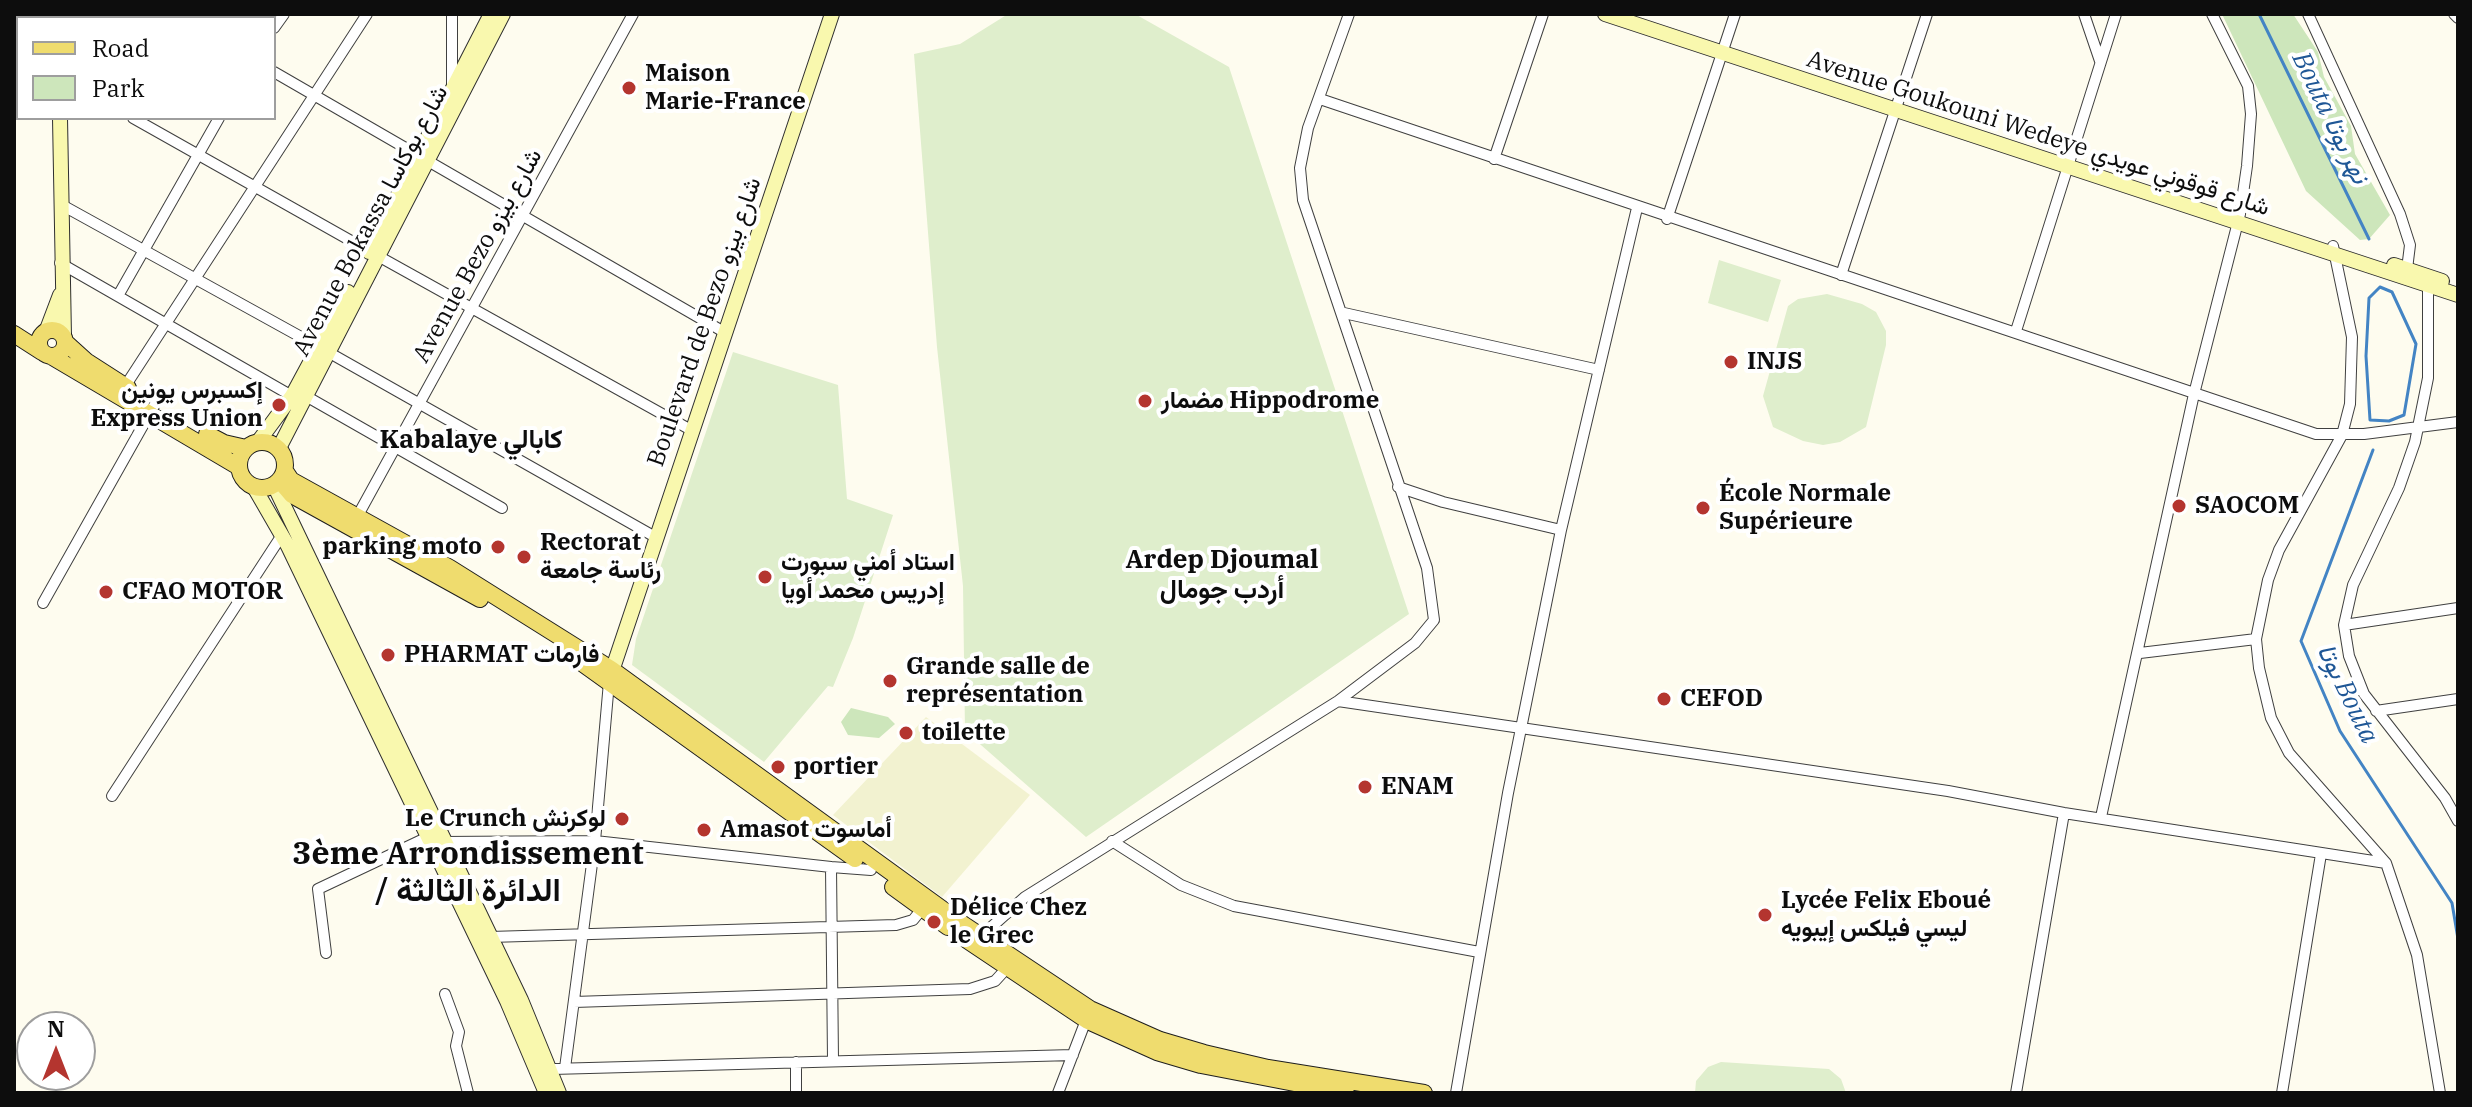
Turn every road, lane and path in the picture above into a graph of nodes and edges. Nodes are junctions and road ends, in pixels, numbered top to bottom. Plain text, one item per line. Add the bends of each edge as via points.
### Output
1 (367, 14) edge
2 (452, 14) edge
3 (491, 14) edge
4 (503, 14) edge
5 (633, 14) edge
6 (832, 14) edge
7 (1349, 14) edge
8 (1543, 14) edge
9 (1605, 14) edge
10 (1632, 14) edge
11 (1735, 14) edge
12 (1927, 14) edge
13 (2084, 14) edge
14 (2116, 14) edge
15 (2212, 14) edge
16 (2308, 14) edge
17 (1724, 49) junction
18 (2100, 61) junction
19 (276, 73) edge
20 (452, 91) junction
21 (315, 95) junction
22 (1320, 99) junction
23 (1897, 106) junction
24 (60, 120) edge
25 (137, 120) edge
26 (218, 120) edge
27 (199, 153) junction
28 (1494, 159) junction
29 (423, 160) junction
30 (2070, 163) junction
31 (257, 186) junction
32 (60, 204) junction
33 (1637, 208) junction
34 (523, 217) junction
35 (2238, 218) junction
36 (1667, 219) junction
37 (144, 250) junction
38 (2334, 251) junction
39 (373, 254) junction
40 (60, 263) junction
41 (2407, 269) junction
42 (1841, 275) junction
43 (194, 277) junction
44 (2428, 286) junction
45 (2458, 286) edge
46 (61, 290) junction
47 (119, 294) junction
48 (2458, 295) edge
49 (472, 308) junction
50 (1344, 313) junction
51 (166, 322) junction
52 (14, 325) edge
53 (2016, 331) junction
54 (724, 332) junction
55 (44, 333) junction
56 (14, 334) edge
57 (65, 339) junction
58 (323, 349) junction
59 (47, 354) junction
60 (1599, 370) junction
61 (122, 391) junction
62 (2194, 394) junction
63 (298, 396) junction
64 (421, 402) junction
65 (153, 408) junction
66 (2458, 422) edge
67 (2419, 427) junction
68 (691, 430) junction
69 (2342, 435) junction
70 (252, 445) junction
71 (396, 446) junction
72 (279, 448) junction
73 (239, 467) junction
74 (280, 479) junction
75 (254, 487) junction
76 (1398, 487) junction
77 (502, 508) dead end
78 (357, 517) junction
79 (1561, 530) junction
80 (282, 535) junction
81 (657, 538) junction
82 (43, 603) dead end
83 (2458, 608) edge
84 (2344, 625) junction
85 (2256, 639) junction
86 (2140, 653) junction
87 (610, 675) junction
88 (2458, 699) edge
89 (1338, 701) junction
90 (2376, 711) junction
91 (1522, 726) junction
92 (740, 770) junction
93 (112, 796) dead end
94 (2458, 796) edge
95 (2445, 798) junction
96 (2064, 813) junction
97 (2101, 817) junction
98 (2458, 821) edge
99 (434, 840) junction
100 (595, 841) junction
101 (1112, 841) junction
102 (2321, 854) junction
103 (2386, 863) junction
104 (831, 867) junction
105 (871, 870) junction
106 (922, 909) junction
107 (832, 925) junction
108 (582, 933) junction
109 (490, 937) junction
110 (977, 941) junction
111 (1479, 952) junction
112 (326, 953) dead end
113 (1006, 969) junction
114 (445, 994) dead end
115 (833, 994) junction
116 (574, 1002) junction
117 (1088, 1015) junction
118 (1073, 1055) junction
119 (1203, 1059) junction
120 (833, 1060) junction
121 (796, 1062) junction
122 (559, 1068) junction
123 (468, 1093) edge
124 (548, 1093) edge
125 (796, 1093) edge
126 (1058, 1093) edge
127 (1346, 1093) edge
128 (1424, 1093) edge
129 (1456, 1093) edge
130 (2016, 1093) edge
131 (2282, 1093) edge
132 (2440, 1093) edge

1 - 21 street
2 - 20 street
3 - 20 street, Avenue Bokassa شارع بوكاسا
4 - 29 street, Avenue Bokassa شارع بوكاسا
5 - 34 street, Avenue Bezo شارع بيزو
6 - 54 street, Boulevard de Bezo شارع بيزو
7 - 22 street
8 - 28 street
9 - 17 street, Avenue Goukouni Wedeye شارع قوقوني عويدي
10 - 17 street, Avenue Goukouni Wedeye شارع قوقوني عويدي
11 - 17 street
12 - 23 street
13 - 18 street
14 - 18 street
15 - 35 street via 2251,101
16 - 41 street via 2400,214 2410,245
17 - 23 street, Avenue Goukouni Wedeye شارع قوقوني عويدي
17 - 36 street
18 - 30 street
19 - 21 street
20 - 29 street, Avenue Bokassa شارع بوكاسا
21 - 29 street
21 - 31 street
22 - 28 street
22 - 50 street via 1303,147 1303,200
23 - 30 street, Avenue Goukouni Wedeye شارع قوقوني عويدي
23 - 42 street
24 - 32 street
25 - 27 street
26 - 27 street
27 - 31 street
27 - 37 street
28 - 33 street
29 - 34 street
29 - 39 street, Avenue Bokassa شارع بوكاسا
30 - 35 street, Avenue Goukouni Wedeye شارع قوقوني عويدي
30 - 53 street
31 - 39 street
31 - 43 street
32 - 37 street
32 - 40 street
33 - 36 street
33 - 60 street
34 - 49 street, Avenue Bezo شارع بيزو
34 - 54 street
35 - 38 street, Avenue Goukouni Wedeye شارع قوقوني عويدي
35 - 62 street
36 - 42 street
37 - 43 street
37 - 47 street
38 - 41 street, Avenue Goukouni Wedeye شارع قوقوني عويدي
38 - 44 street, Avenue Goukouni Wedeye شارع قوقوني عويدي
38 - 69 street via 2352,337 2350,404
39 - 49 street
39 - 58 street, Avenue Bokassa شارع بوكاسا
40 - 46 street
40 - 47 street
41 - 45 street, Avenue Goukouni Wedeye شارع قوقوني عويدي
42 - 53 street
43 - 51 street
43 - 58 street
44 - 48 street, Avenue Goukouni Wedeye شارع قوقوني عويدي
44 - 67 street via 2430,353
46 - 55 street
46 - 57 street
47 - 51 street
49 - 64 street, Avenue Bezo شارع بيزو
49 - 68 street
50 - 60 street
50 - 76 street
51 - 61 street
51 - 63 street
52 - 55 main road
53 - 62 street
54 - 68 street, Boulevard de Bezo شارع بيزو
55 - 57 main road via 54,330
55 - 59 main road via 39,343
56 - 59 main road
57 - 59 main road via 62,352
57 - 61 main road
58 - 63 street, Avenue Bokassa شارع بوكاسا
58 - 64 street
59 - 61 main road
60 - 79 street
61 - 65 main road
62 - 69 street via 2316,434
62 - 86 street
63 - 70 street, Avenue Bokassa شارع بوكاسا
63 - 71 street
63 - 72 street, Avenue Bokassa شارع بوكاسا
64 - 71 street, Avenue Bezo شارع بيزو
64 - 81 street
65 - 70 main road via 224,443
65 - 73 main road
65 - 82 street
66 - 67 street
67 - 69 street
67 - 84 street via 2399,488 2353,585
68 - 81 street, Boulevard de Bezo شارع بيزو
69 - 85 street via 2279,550
70 - 72 main road
70 - 73 main road
71 - 77 street
71 - 78 street, Avenue Bezo شارع بيزو
72 - 74 main road via 285,459
73 - 75 main road
74 - 75 main road
74 - 78 main road
74 - 87 main road via 292,495
74 - 99 street
75 - 80 street
76 - 79 street
76 - 89 street via 1427,568 1434,620 1415,643
78 - 87 main road via 450,568
79 - 91 street
80 - 93 street
80 - 99 street
81 - 87 street, Boulevard de Bezo شارع بيزو
83 - 84 street
84 - 90 street via 2349,656
85 - 86 street
85 - 103 street via 2263,691 2278,736 2316,788
86 - 97 street
87 - 92 main road
87 - 100 street
88 - 90 street
89 - 91 street
89 - 101 street
90 - 95 street
91 - 96 street
91 - 111 street
92 - 105 main road
92 - 110 main road
94 - 95 street
95 - 98 street
96 - 97 street
96 - 130 street
97 - 102 street
99 - 100 street
99 - 109 street
99 - 112 street via 318,889
99 - 124 street
100 - 104 street
100 - 108 street
101 - 110 street via 1025,897
101 - 111 street via 1181,885 1234,906
102 - 103 street
102 - 131 street
103 - 132 street via 2417,955
104 - 105 street
104 - 107 street
105 - 106 main road
106 - 107 street via 905,924
106 - 110 main road
107 - 108 street
107 - 115 street
108 - 109 street
108 - 116 street
109 - 122 street
110 - 113 main road
110 - 117 main road
111 - 129 street
113 - 115 street via 984,987
113 - 117 main road
114 - 123 street via 459,1032 456,1046
115 - 116 street
115 - 120 street
116 - 122 street
117 - 118 street
117 - 119 main road
118 - 120 street
118 - 126 street
119 - 127 main road
119 - 128 main road
120 - 121 street
121 - 122 street
121 - 125 street
122 - 124 street

